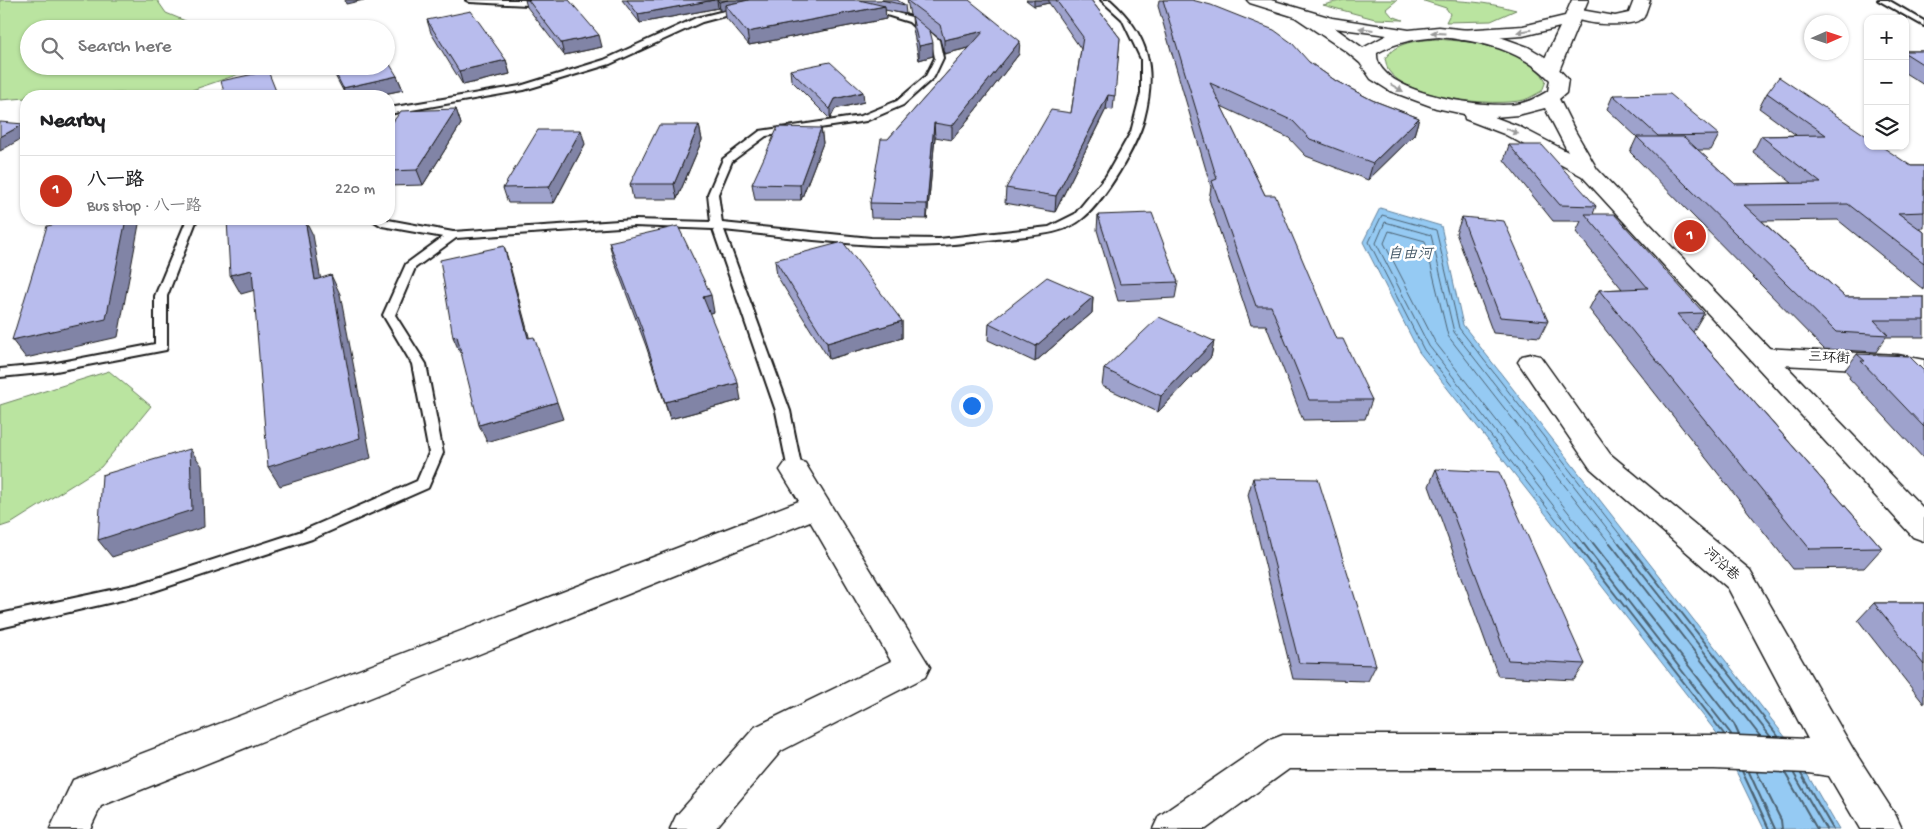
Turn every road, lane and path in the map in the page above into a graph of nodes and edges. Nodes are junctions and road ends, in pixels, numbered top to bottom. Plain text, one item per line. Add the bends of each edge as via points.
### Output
1 (470, 0) edge
2 (549, 0) edge
3 (1105, 0) edge
4 (1255, 0) edge
5 (1642, 0) edge
6 (1882, 0) edge
7 (854, 4) edge
8 (751, 6) edge
9 (1575, 11) edge
10 (1302, 16) junction
11 (1924, 24) edge
12 (1414, 33) junction
13 (1462, 35) junction
14 (1368, 62) junction
15 (1552, 69) junction
16 (1550, 99) junction
17 (1433, 102) junction
18 (395, 110) edge
19 (1589, 172) junction
20 (190, 225) edge
21 (394, 225) edge
22 (717, 226) junction
23 (453, 235) junction
24 (1764, 356) junction
25 (1531, 362) dead end
26 (1924, 368) edge
27 (0, 373) edge
28 (795, 470) joint
29 (817, 506) junction
30 (1924, 528) edge
31 (0, 621) edge
32 (1824, 758) junction
33 (70, 829) edge
34 (690, 829) edge
35 (1172, 829) edge
36 (1882, 829) edge

1 - 2 lane via 528,3
3 - 22 lane via 1125,18 1145,59 1146,93 1132,139 1111,178 1079,216 1051,230 939,242 871,240
4 - 10 main road
5 - 9 main road via 1636,17 1615,21
6 - 11 lane
7 - 22 lane via 872,6 912,20 936,42 939,58 930,77 900,103 864,119 763,133 728,159 713,194
8 - 18 lane via 699,20 607,62 531,85
9 -> 13 main road via 1523,31
9 - 15 main road
12 -> 10 main road via 1359,28
10 - 14 main road
13 -> 12 main road
12 - 14 main road via 1379,42 1369,51
13 - 15 main road via 1493,41 1529,54
14 -> 17 main road via 1377,76 1403,92
15 - 16 main road via 1559,79 1557,93
16 - 17 main road via 1532,106 1504,110 1463,108
16 - 19 main road
17 -> 19 main road via 1510,130
19 - 24 main road
20 - 27 lane via 161,296 161,347 51,368
21 - 23 lane
22 - 23 lane via 634,223
22 - 28 lane via 783,411
23 - 31 lane via 410,266 389,315 419,364 436,453 423,484 307,535 139,590
24 - 26 main road, 三环街 via 1898,362
24 - 30 main road
25 - 32 main road, 河沿巷 via 1600,461 1739,579
28 - 29 main road
29 - 33 main road via 87,793
29 - 34 main road via 913,667 768,739
32 - 35 main road via 1714,752 1283,752
32 - 36 main road, 河沿巷

